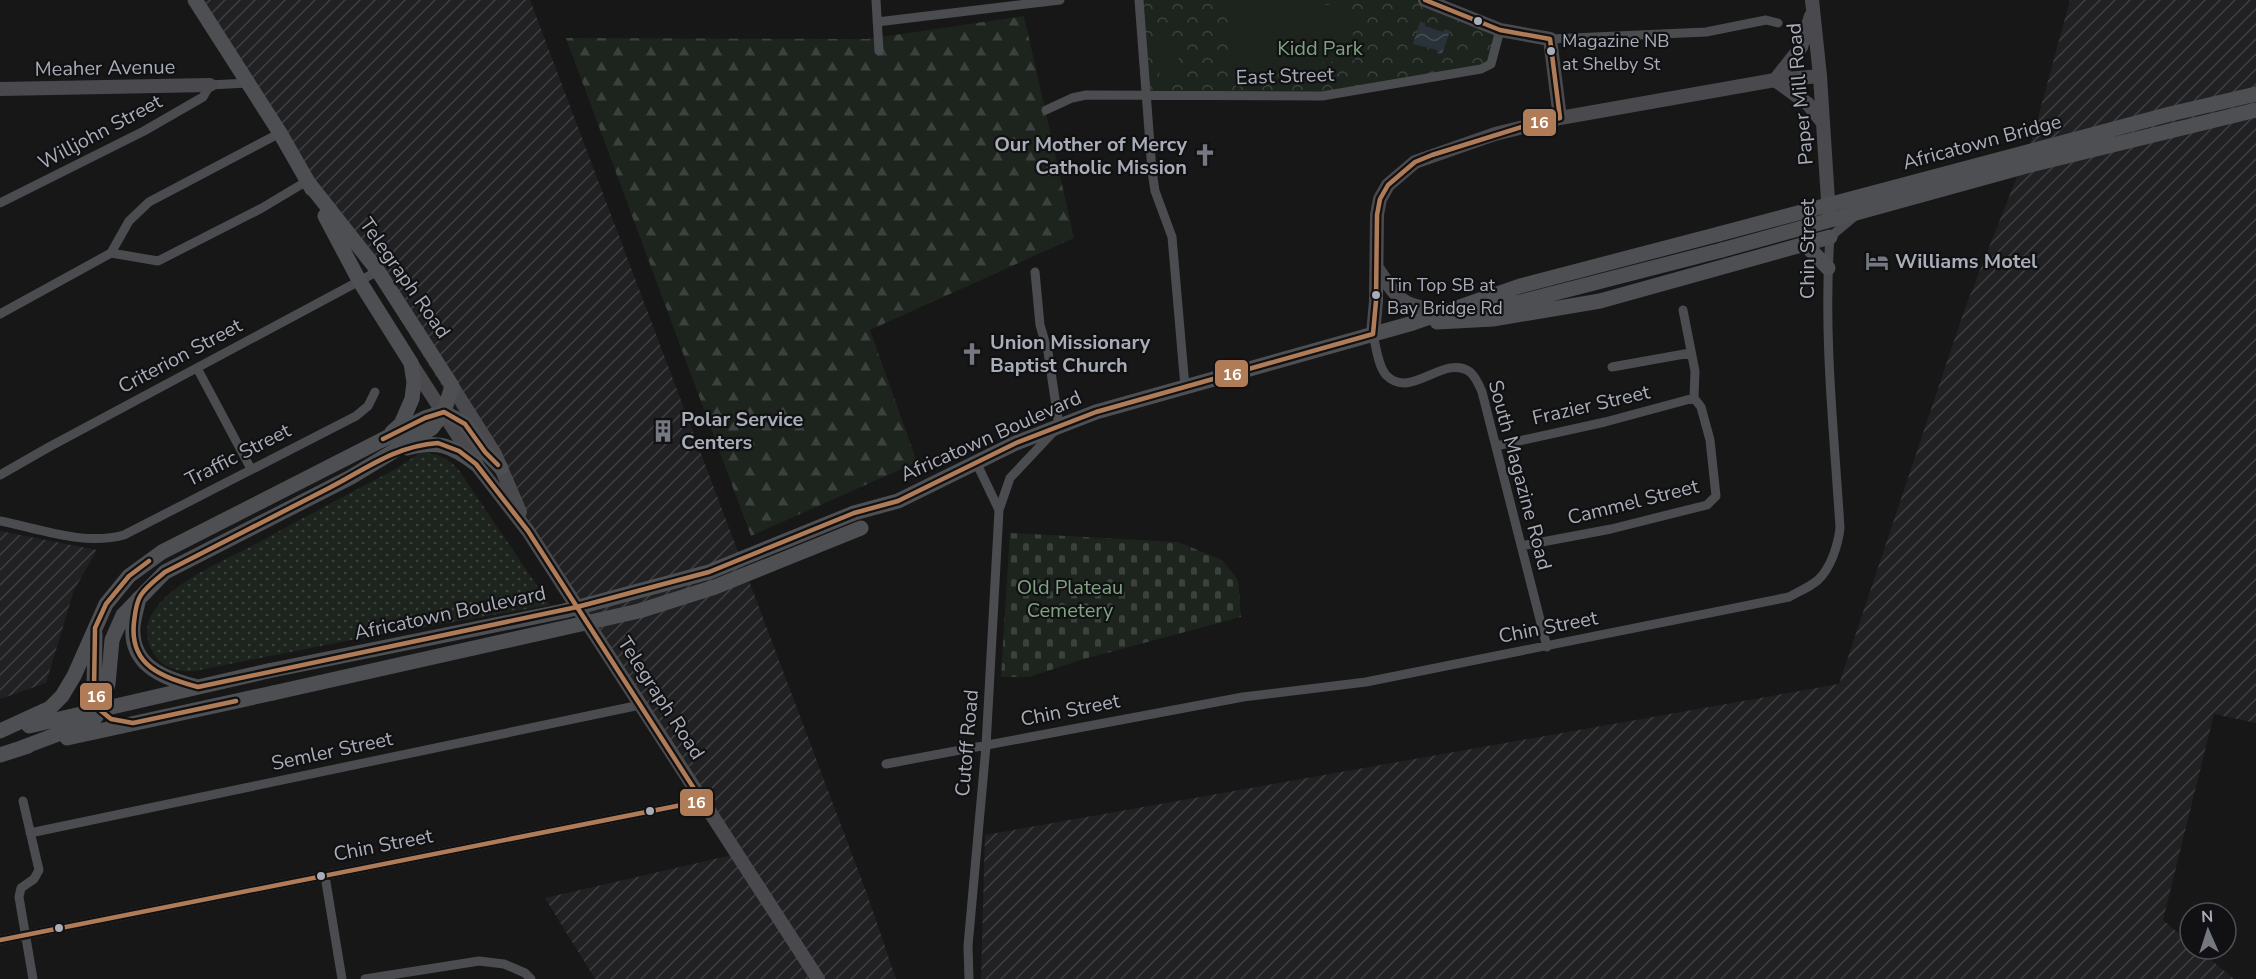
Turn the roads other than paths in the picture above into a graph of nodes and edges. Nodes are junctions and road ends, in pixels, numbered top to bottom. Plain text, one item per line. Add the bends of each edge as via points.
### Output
1 (195, 0) edge
2 (876, 0) edge
3 (1060, 0) edge
4 (1139, 0) edge
5 (1425, 0) edge
6 (1812, 5) edge
7 (877, 22) junction
8 (1778, 23) dead end
9 (1500, 30) junction
10 (1550, 39) junction
11 (879, 51) dead end
12 (1820, 76) junction
13 (1775, 80) junction
14 (248, 83) junction
15 (210, 85) junction
16 (0, 89) edge
17 (1148, 94) junction
18 (2256, 94) edge
19 (2256, 104) edge
20 (1046, 110) dead end
21 (2256, 110) edge
22 (1560, 118) junction
23 (1823, 123) junction
24 (280, 133) junction
25 (307, 181) junction
26 (1827, 185) joint
27 (0, 203) edge
28 (1719, 234) joint
29 (1830, 237) junction
30 (1804, 243) junction
31 (1722, 250) joint
32 (111, 253) junction
33 (1377, 268) junction
34 (1828, 268) junction
35 (378, 272) junction
36 (1035, 272) dead end
37 (360, 282) junction
38 (1683, 310) dead end
39 (1447, 313) junction
40 (0, 314) edge
41 (1413, 323) junction
42 (1373, 334) junction
43 (1690, 353) junction
44 (411, 363) junction
45 (1612, 367) dead end
46 (197, 368) junction
47 (452, 386) junction
48 (1185, 387) junction
49 (375, 392) dead end
50 (1694, 398) junction
51 (444, 412) junction
52 (1059, 426) junction
53 (388, 436) junction
54 (1496, 446) junction
55 (396, 450) junction
56 (976, 462) junction
57 (476, 464) junction
58 (501, 468) junction
59 (250, 469) junction
60 (0, 475) edge
61 (898, 501) junction
62 (999, 510) junction
63 (0, 521) edge
64 (528, 531) junction
65 (1521, 546) junction
66 (140, 595) junction
67 (95, 628) junction
68 (1547, 647) junction
69 (198, 687) junction
70 (640, 705) junction
71 (100, 710) junction
72 (132, 723) junction
73 (0, 732) edge
74 (986, 746) junction
75 (21, 747) junction
76 (0, 755) edge
77 (886, 764) dead end
78 (23, 801) dead end
79 (702, 801) junction
80 (30, 833) junction
81 (325, 876) junction
82 (24, 936) junction
83 (0, 940) edge
84 (33, 979) edge
85 (342, 979) edge
86 (365, 979) edge
87 (531, 979) edge
88 (818, 979) edge
89 (969, 979) edge

1 - 14 main road, Telegraph Road
2 - 7 street
3 - 7 street
4 - 17 street
5 - 9 street
6 - 12 street, Paper Mill Road
6 - 13 street via 1801,47
7 - 11 street
8 - 10 street via 1766,20 1706,32
9 - 10 street
9 - 17 street, East Street via 1491,64 1481,69 1322,96
10 - 22 street
12 - 13 street
12 - 23 street, Paper Mill Road
13 - 22 street
13 - 23 street via 1808,104
14 - 15 street
14 - 24 main road, Telegraph Road
15 - 16 street, Meaher Avenue
15 - 27 street, Willjohn Street via 203,97 144,131
17 - 20 street, East Street via 1086,95
17 - 48 street via 1154,181 1172,237
18 - 28 main road, Africatown Bridge, bridge
19 - 29 street via 1872,202
21 - 31 main road, Africatown Bridge, bridge via 2030,165
22 - 33 street via 1432,155 1402,172 1380,199
23 - 26 street, Paper Mill Road
24 - 25 main road, Telegraph Road
24 - 32 street via 150,202 129,221
25 - 32 street via 158,261
25 - 35 main road, Telegraph Road
25 - 37 main road, Telegraph Road
26 - 29 street, Chin Street
28 - 39 main road, Africatown Boulevard via 1520,286
29 - 30 main road
29 - 34 street, Chin Street
30 - 34 main road
30 - 41 main road via 1600,301 1492,319
31 - 39 main road, Africatown Boulevard via 1505,306
32 - 40 street
33 - 39 street via 1403,302
33 - 42 street
34 - 68 street, Chin Street via 1827,331 1840,528 1830,562 1818,580 1789,597
35 - 37 street, Criterion Street
35 - 47 main road, Telegraph Road
36 - 52 street via 1040,326 1048,352
37 - 44 main road, Telegraph Road
37 - 46 street, Criterion Street
38 - 43 street
39 - 41 main road, Africatown Boulevard
41 - 42 main road, Africatown Boulevard
42 - 48 main road, Africatown Boulevard
42 - 54 street, South Magazine Road via 1382,368 1396,381 1411,382 1449,368 1470,372 1482,392
43 - 45 street
43 - 50 street via 1695,371
44 - 51 street, Telegraph Road
44 - 53 main road via 412,399 401,424
46 - 59 street
46 - 60 street, Criterion Street
47 - 51 main road
47 - 58 street, Telegraph Road
48 - 52 main road, Africatown Boulevard
49 - 59 street, Traffic Street via 368,406 356,416
50 - 54 street, Frazier Street
50 - 65 street, Cammel Street via 1701,407 1710,440 1716,496 1707,505
51 - 53 main road
51 - 55 main road via 432,428
51 - 57 street, Telegraph Road
51 - 58 main road via 465,424
52 - 56 main road, Africatown Boulevard
52 - 62 street, Cutoff Road via 1010,478
53 - 67 main road via 162,552 129,576 106,604
54 - 65 street, South Magazine Road
55 - 57 main road via 438,443 459,451
55 - 66 main road via 165,572
56 - 61 main road, Africatown Boulevard
56 - 62 street, Cutoff Road
57 - 64 street, Telegraph Road
58 - 64 street, Telegraph Road
59 - 63 street, Traffic Street via 124,535 108,539 89,539
61 - 69 main road, Africatown Boulevard, bridge via 854,513 709,572 564,611
61 - 72 main road, Africatown Boulevard, bridge via 861,528 715,587 639,611
62 - 74 street, Cutoff Road
64 - 70 street, Telegraph Road
65 - 68 street, South Magazine Road
66 - 69 main road via 133,626 134,642 141,657 162,676
66 - 71 main road via 123,615 112,640 108,684
67 - 71 main road via 94,690
67 - 73 main road via 62,696 50,708
68 - 74 street, Chin Street via 1366,682 1243,697
69 - 71 main road, Africatown Boulevard
70 - 79 street, Telegraph Road
70 - 80 street, Semler Street
71 - 72 main road via 111,719
71 - 73 main road, Africatown Boulevard
71 - 75 main road via 94,718 74,728
72 - 75 main road, Africatown Boulevard
74 - 77 street, Chin Street
74 - 89 street, Cutoff Road via 968,946
75 - 76 main road, Africatown Boulevard
78 - 80 street
79 - 81 street, Chin Street
79 - 88 street, Telegraph Road
80 - 82 street via 39,870 21,888
81 - 82 street, Chin Street
81 - 85 street
82 - 83 street, Chin Street
82 - 84 street
86 - 87 street via 479,961 504,964

